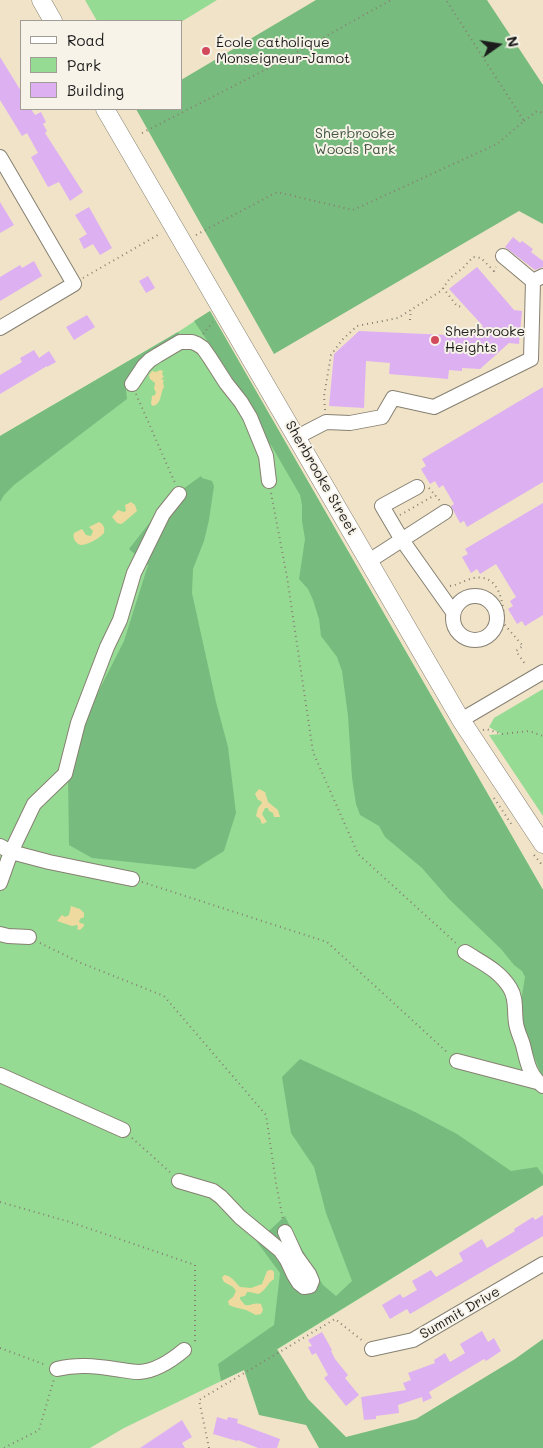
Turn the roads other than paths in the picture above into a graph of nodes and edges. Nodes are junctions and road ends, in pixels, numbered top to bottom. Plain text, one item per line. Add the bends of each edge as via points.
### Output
1 (41, 0) edge
2 (52, 20) edge
3 (106, 110) edge
4 (2, 163) edge
5 (503, 256) road end
6 (538, 278) edge
7 (0, 328) edge
8 (132, 384) road end
9 (297, 437) junction
10 (269, 481) road end
11 (423, 487) road end
12 (179, 494) road end
13 (443, 507) road end
14 (402, 540) junction
15 (369, 561) junction
16 (454, 612) dead end
17 (543, 672) edge
18 (461, 720) junction
19 (543, 844) edge
20 (6, 849) edge
21 (132, 879) road end
22 (0, 883) edge
23 (0, 934) edge
24 (29, 937) road end
25 (465, 952) road end
26 (457, 1061) road end
27 (0, 1075) edge
28 (540, 1084) edge
29 (123, 1130) road end
30 (179, 1181) road end
31 (285, 1232) road end
32 (543, 1264) edge
33 (372, 1349) road end
34 (184, 1350) road end
35 (57, 1369) road end

1 - 2 main road
3 - 9 main road, Sherbrooke Street
4 - 7 street via 74,284
5 - 6 street
6 - 9 street via 531,359 434,407 393,398 382,417 326,422
8 - 10 street via 150,360 180,342 192,342 203,348 250,417 266,456
9 - 15 main road, Sherbrooke Street
11 - 14 street via 382,506
12 - 20 street via 163,514 134,573 120,620 78,723 64,774 34,804
13 - 14 street
14 - 15 street
14 - 16 street
15 - 18 main road, Sherbrooke Street
17 - 18 street
18 - 19 main road, Sherbrooke Street
20 - 21 street via 49,862
20 - 22 street
23 - 24 street
25 - 28 street via 495,970 510,988 514,996 518,1033 532,1074
26 - 28 street
27 - 29 street
30 - 31 street via 213,1191 228,1202 240,1218 280,1250 299,1283 304,1287 310,1286 309,1274
32 - 33 street, Summit Drive via 413,1340
34 - 35 street via 163,1365 140,1372 81,1365

